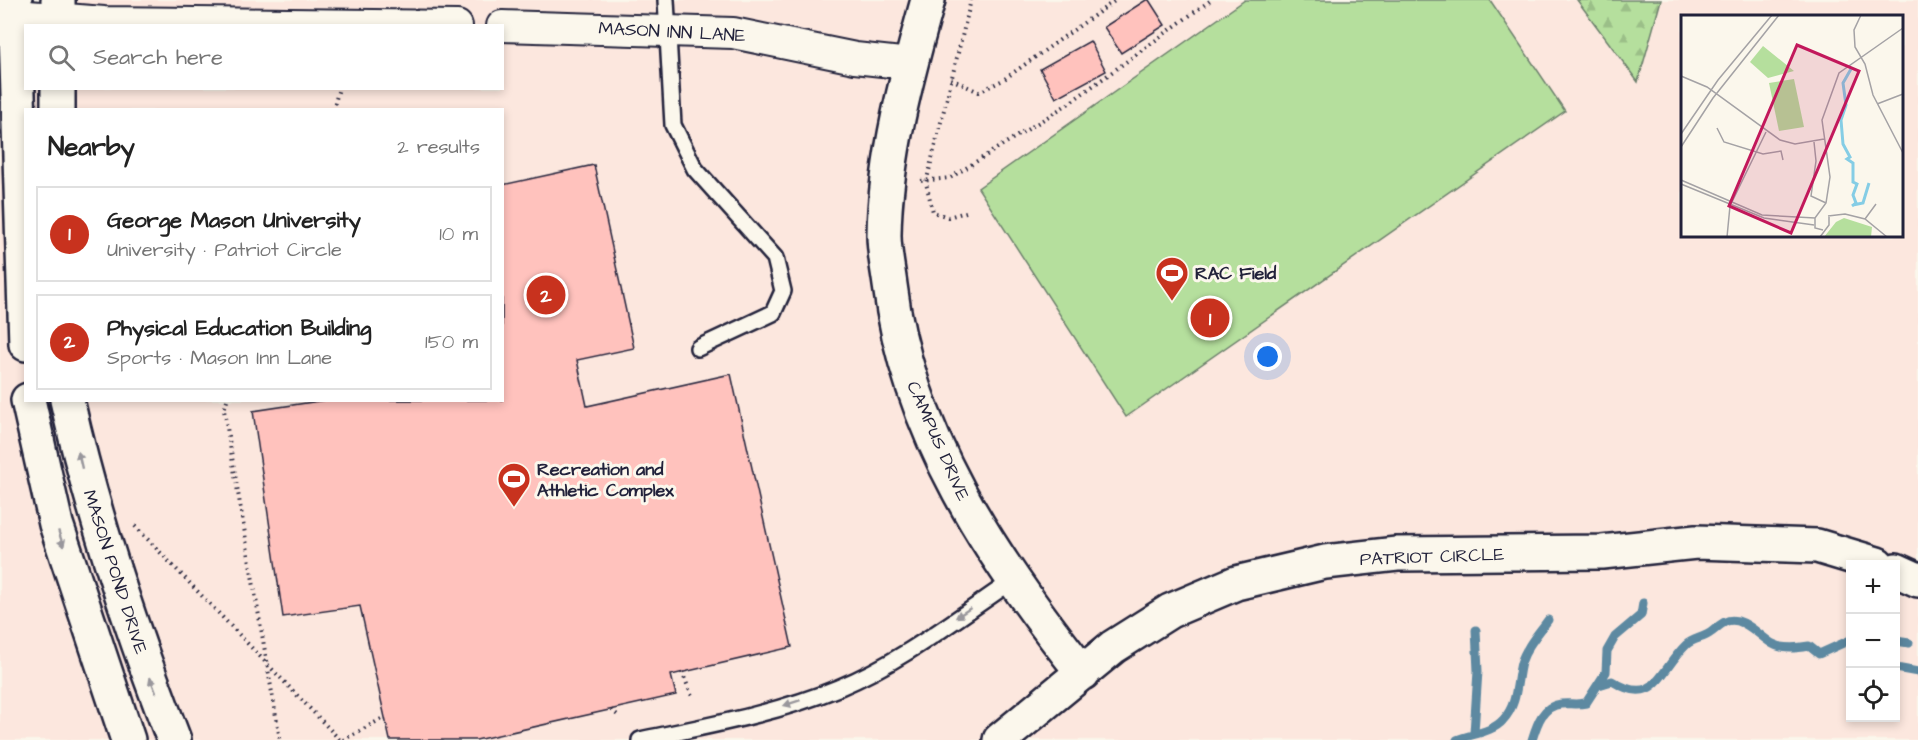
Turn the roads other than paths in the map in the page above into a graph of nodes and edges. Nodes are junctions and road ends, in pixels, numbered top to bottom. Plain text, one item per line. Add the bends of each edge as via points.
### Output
1 (928, 0) edge
2 (10, 11) edge
3 (667, 14) edge
4 (58, 15) edge
5 (384, 24) edge
6 (504, 26) edge
7 (910, 64) junction
8 (58, 90) edge
9 (58, 108) edge
10 (24, 302) edge
11 (698, 348) dead end
12 (28, 402) edge
13 (67, 402) edge
14 (1864, 560) edge
15 (1900, 572) edge
16 (1918, 580) edge
17 (1012, 581) junction
18 (1083, 673) junction
19 (128, 740) edge
20 (174, 740) edge
21 (640, 740) edge
22 (1000, 740) edge

1 - 7 street, CAMPUS DRIVE
2 - 4 street
2 - 10 street
3 - 6 street, MASON INN LANE
3 - 7 street, MASON INN LANE via 733,33 855,58
3 - 11 lane via 673,125 696,169 774,258 783,291 773,313
4 - 5 street
7 - 17 street, CAMPUS DRIVE via 888,172 884,237 894,320 915,397 962,499
8 - 9 street
12 -> 19 street via 56,524
20 -> 13 street, MASON POND DRIVE via 146,668 82,467
14 - 18 street, PATRIOT CIRCLE via 1817,546 1696,542 1602,552 1396,554 1325,562 1236,583 1170,611 1141,627
15 - 16 street
17 - 18 street, CAMPUS DRIVE
17 -> 21 lane via 890,663 838,688 747,718
18 - 22 street, PATRIOT CIRCLE

